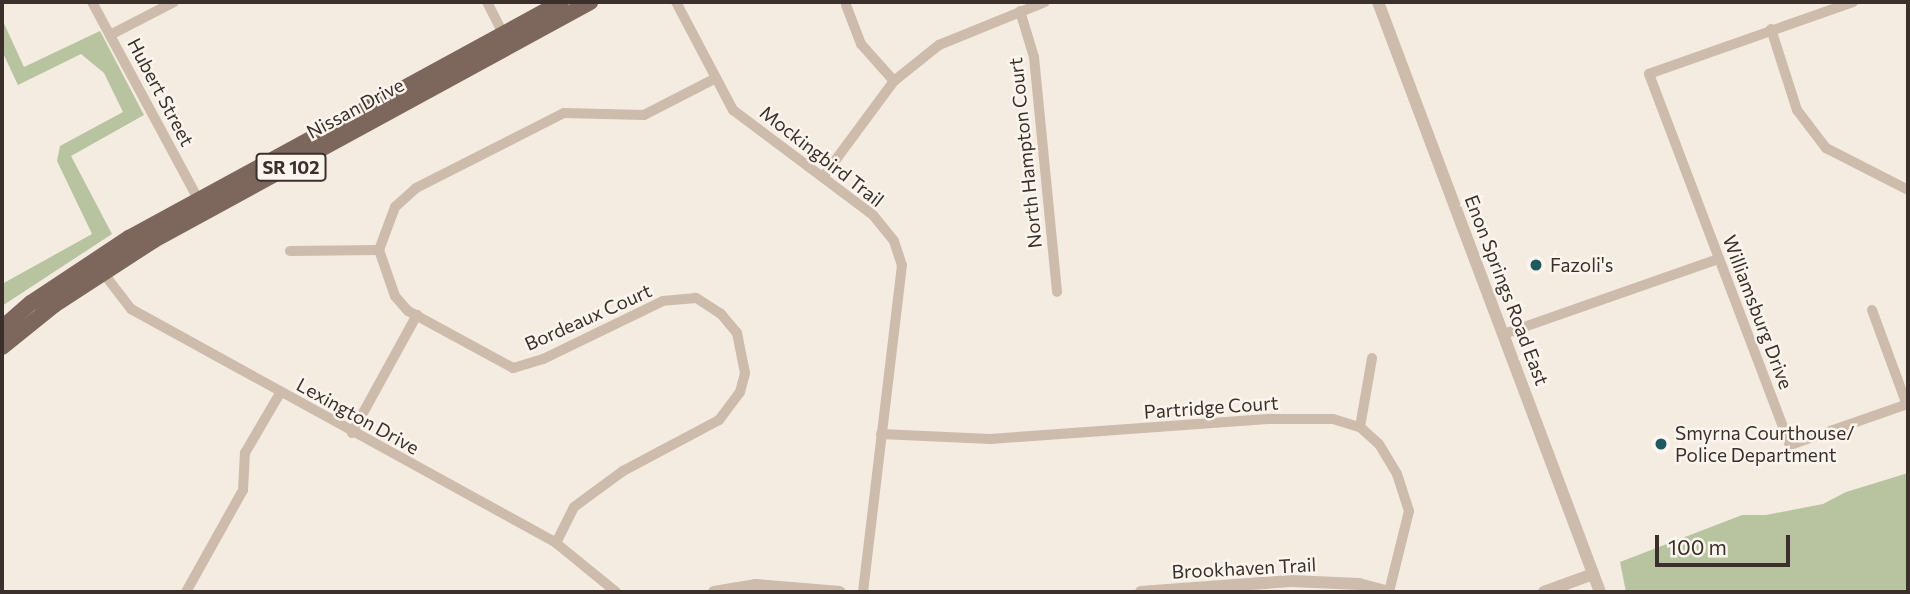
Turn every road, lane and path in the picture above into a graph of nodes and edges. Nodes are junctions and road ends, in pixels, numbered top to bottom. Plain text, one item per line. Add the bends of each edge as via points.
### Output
1 (92, 2) edge
2 (174, 2) edge
3 (487, 2) edge
4 (561, 2) edge
5 (590, 2) edge
6 (677, 2) edge
7 (1045, 2) edge
8 (1378, 2) edge
9 (1853, 2) edge
10 (846, 5) dead end
11 (1020, 11) junction
12 (1771, 29) junction
13 (110, 35) junction
14 (504, 35) junction
15 (716, 78) junction
16 (894, 81) junction
17 (823, 177) junction
18 (1908, 190) edge
19 (198, 199) junction
20 (379, 250) junction
21 (290, 251) dead end
22 (1718, 259) junction
23 (98, 266) junction
24 (1057, 292) dead end
25 (1872, 310) dead end
26 (417, 315) junction
27 (2, 328) edge
28 (1504, 334) junction
29 (2, 347) edge
30 (1372, 358) dead end
31 (280, 393) junction
32 (1908, 405) edge
33 (1360, 427) junction
34 (352, 433) junction
35 (881, 434) junction
36 (556, 543) junction
37 (1593, 574) junction
38 (186, 592) edge
39 (616, 592) edge
40 (714, 592) edge
41 (840, 592) edge
42 (863, 592) edge
43 (1141, 592) edge
44 (1389, 592) edge
45 (1544, 592) edge
46 (1600, 592) edge

1 - 13 street, Hubert Street
2 - 13 street
3 - 14 street
4 - 14 main road, Nissan Drive / SR 102
5 - 23 main road, Nissan Drive / SR 102
6 - 15 street, Mockingbird Trail
7 - 11 street
8 - 28 street, Enon Springs Road East
9 - 12 street
10 - 16 street via 860,44
11 - 16 street via 939,45
11 - 24 street, North Hampton Court via 1034,57
12 - 18 street via 1797,110 1826,148
12 - 22 street, Williamsburg Drive via 1649,74
13 - 19 street, Hubert Street
14 - 19 main road, Nissan Drive / SR 102
15 - 17 street, Mockingbird Trail via 733,110
15 - 20 street via 644,115 564,113 416,188 395,207
16 - 17 street
17 - 35 street, Mockingbird Trail via 873,215 894,241 902,265
19 - 23 main road, Nissan Drive / SR 102
20 - 21 street
20 - 26 street, Bordeaux Court via 395,296
22 - 28 street
22 - 32 street, Williamsburg Drive via 1790,445
23 - 27 main road, Nissan Drive / SR 102
23 - 29 main road, Nissan Drive / SR 102
23 - 31 street, Lexington Drive via 131,309
25 - 32 street
26 - 34 street
26 - 36 street, Bordeaux Court via 513,368 543,359 663,301 696,298 721,314 737,333 745,373 740,392 719,420 623,471 574,507
28 - 37 street, Enon Springs Road East
30 - 33 street
31 - 34 street, Lexington Drive
31 - 38 street via 245,453 243,490
33 - 35 street, Partridge Court via 1333,419 1271,419 990,439
33 - 44 street via 1379,444 1397,474 1409,511
34 - 36 street, Lexington Drive
35 - 42 street, Mockingbird Trail
36 - 39 street, Lexington Drive
37 - 45 street
37 - 46 street, Enon Springs Road East
40 - 41 street via 756,585
43 - 44 street, Brookhaven Trail via 1291,581 1359,584

